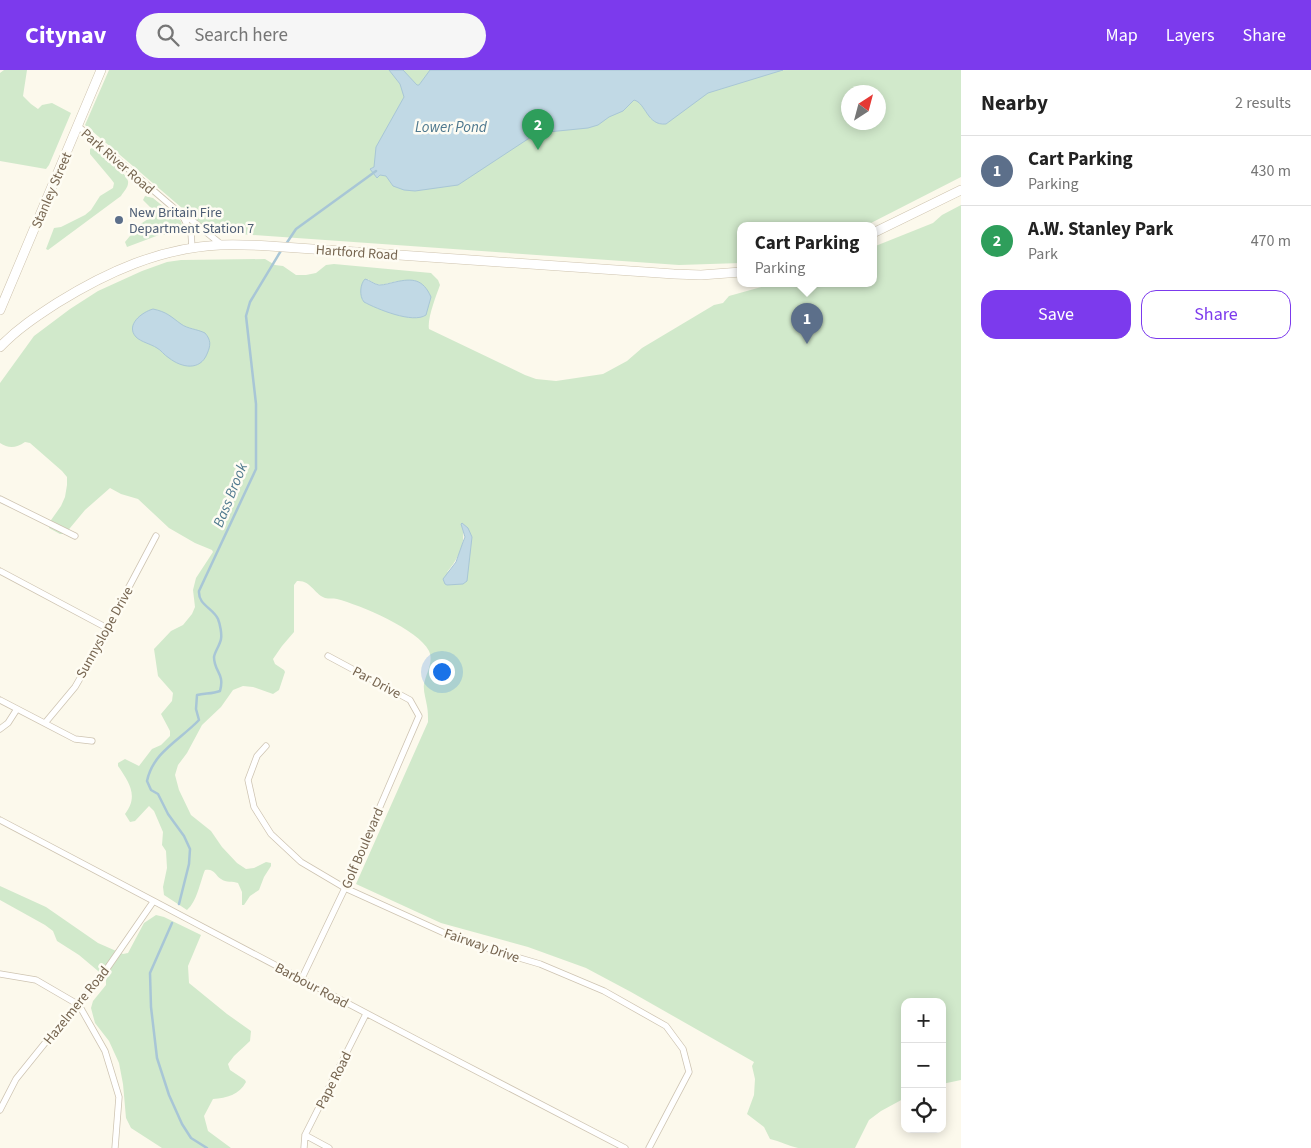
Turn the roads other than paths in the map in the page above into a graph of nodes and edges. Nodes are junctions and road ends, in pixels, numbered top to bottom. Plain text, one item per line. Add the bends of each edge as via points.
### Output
1 (101, 70) edge
2 (78, 126) junction
3 (961, 190) edge
4 (182, 215) junction
5 (877, 231) edge
6 (222, 245) junction
7 (192, 248) junction
8 (737, 272) edge
9 (0, 310) edge
10 (0, 347) edge
11 (0, 499) edge
12 (75, 536) dead end
13 (156, 536) dead end
14 (0, 571) edge
15 (107, 628) junction
16 (328, 656) dead end
17 (0, 700) edge
18 (18, 709) junction
19 (419, 716) joint
20 (45, 723) junction
21 (0, 729) edge
22 (92, 741) dead end
23 (266, 746) dead end
24 (0, 820) edge
25 (345, 888) junction
26 (153, 902) junction
27 (0, 974) edge
28 (302, 978) junction
29 (79, 1005) junction
30 (366, 1014) junction
31 (0, 1110) edge
32 (306, 1135) junction
33 (115, 1148) edge
34 (304, 1148) edge
35 (328, 1148) edge
36 (625, 1148) edge
37 (649, 1148) edge

1 - 2 main road, Stanley Street
2 - 4 street, Park River Road
2 - 9 main road, Stanley Street
3 - 5 main road
4 - 6 street, Park River Road
4 - 7 street, Park River Road via 191,232
6 - 7 main road, Hartford Road
6 - 8 main road, Hartford Road via 662,273
7 - 10 main road, Hartford Road via 150,257 109,274 35,318
11 - 12 street
13 - 15 street, Sunnyslope Drive
14 - 15 street
15 - 20 street, Sunnyslope Drive via 74,687
16 - 19 street, Par Drive via 410,700
17 - 18 street
18 - 20 street
18 - 21 street
19 - 25 street, Golf Boulevard
20 - 22 street via 75,739
23 - 25 street, Fairway Drive via 257,756 248,780 254,807 270,834 301,862
24 - 26 street, Barbour Road
25 - 28 street, Golf Boulevard
25 - 37 street, Fairway Drive via 462,941 540,964 604,991 666,1026 683,1049 688,1072
26 - 28 street, Barbour Road
26 - 29 street, Hazelmere Road
27 - 29 street via 36,980
28 - 30 street, Barbour Road
29 - 31 street, Hazelmere Road via 16,1080
29 - 33 street via 105,1051 119,1097
30 - 32 street, Pape Road
30 - 36 street, Barbour Road
32 - 34 street, Pape Road
32 - 35 street

